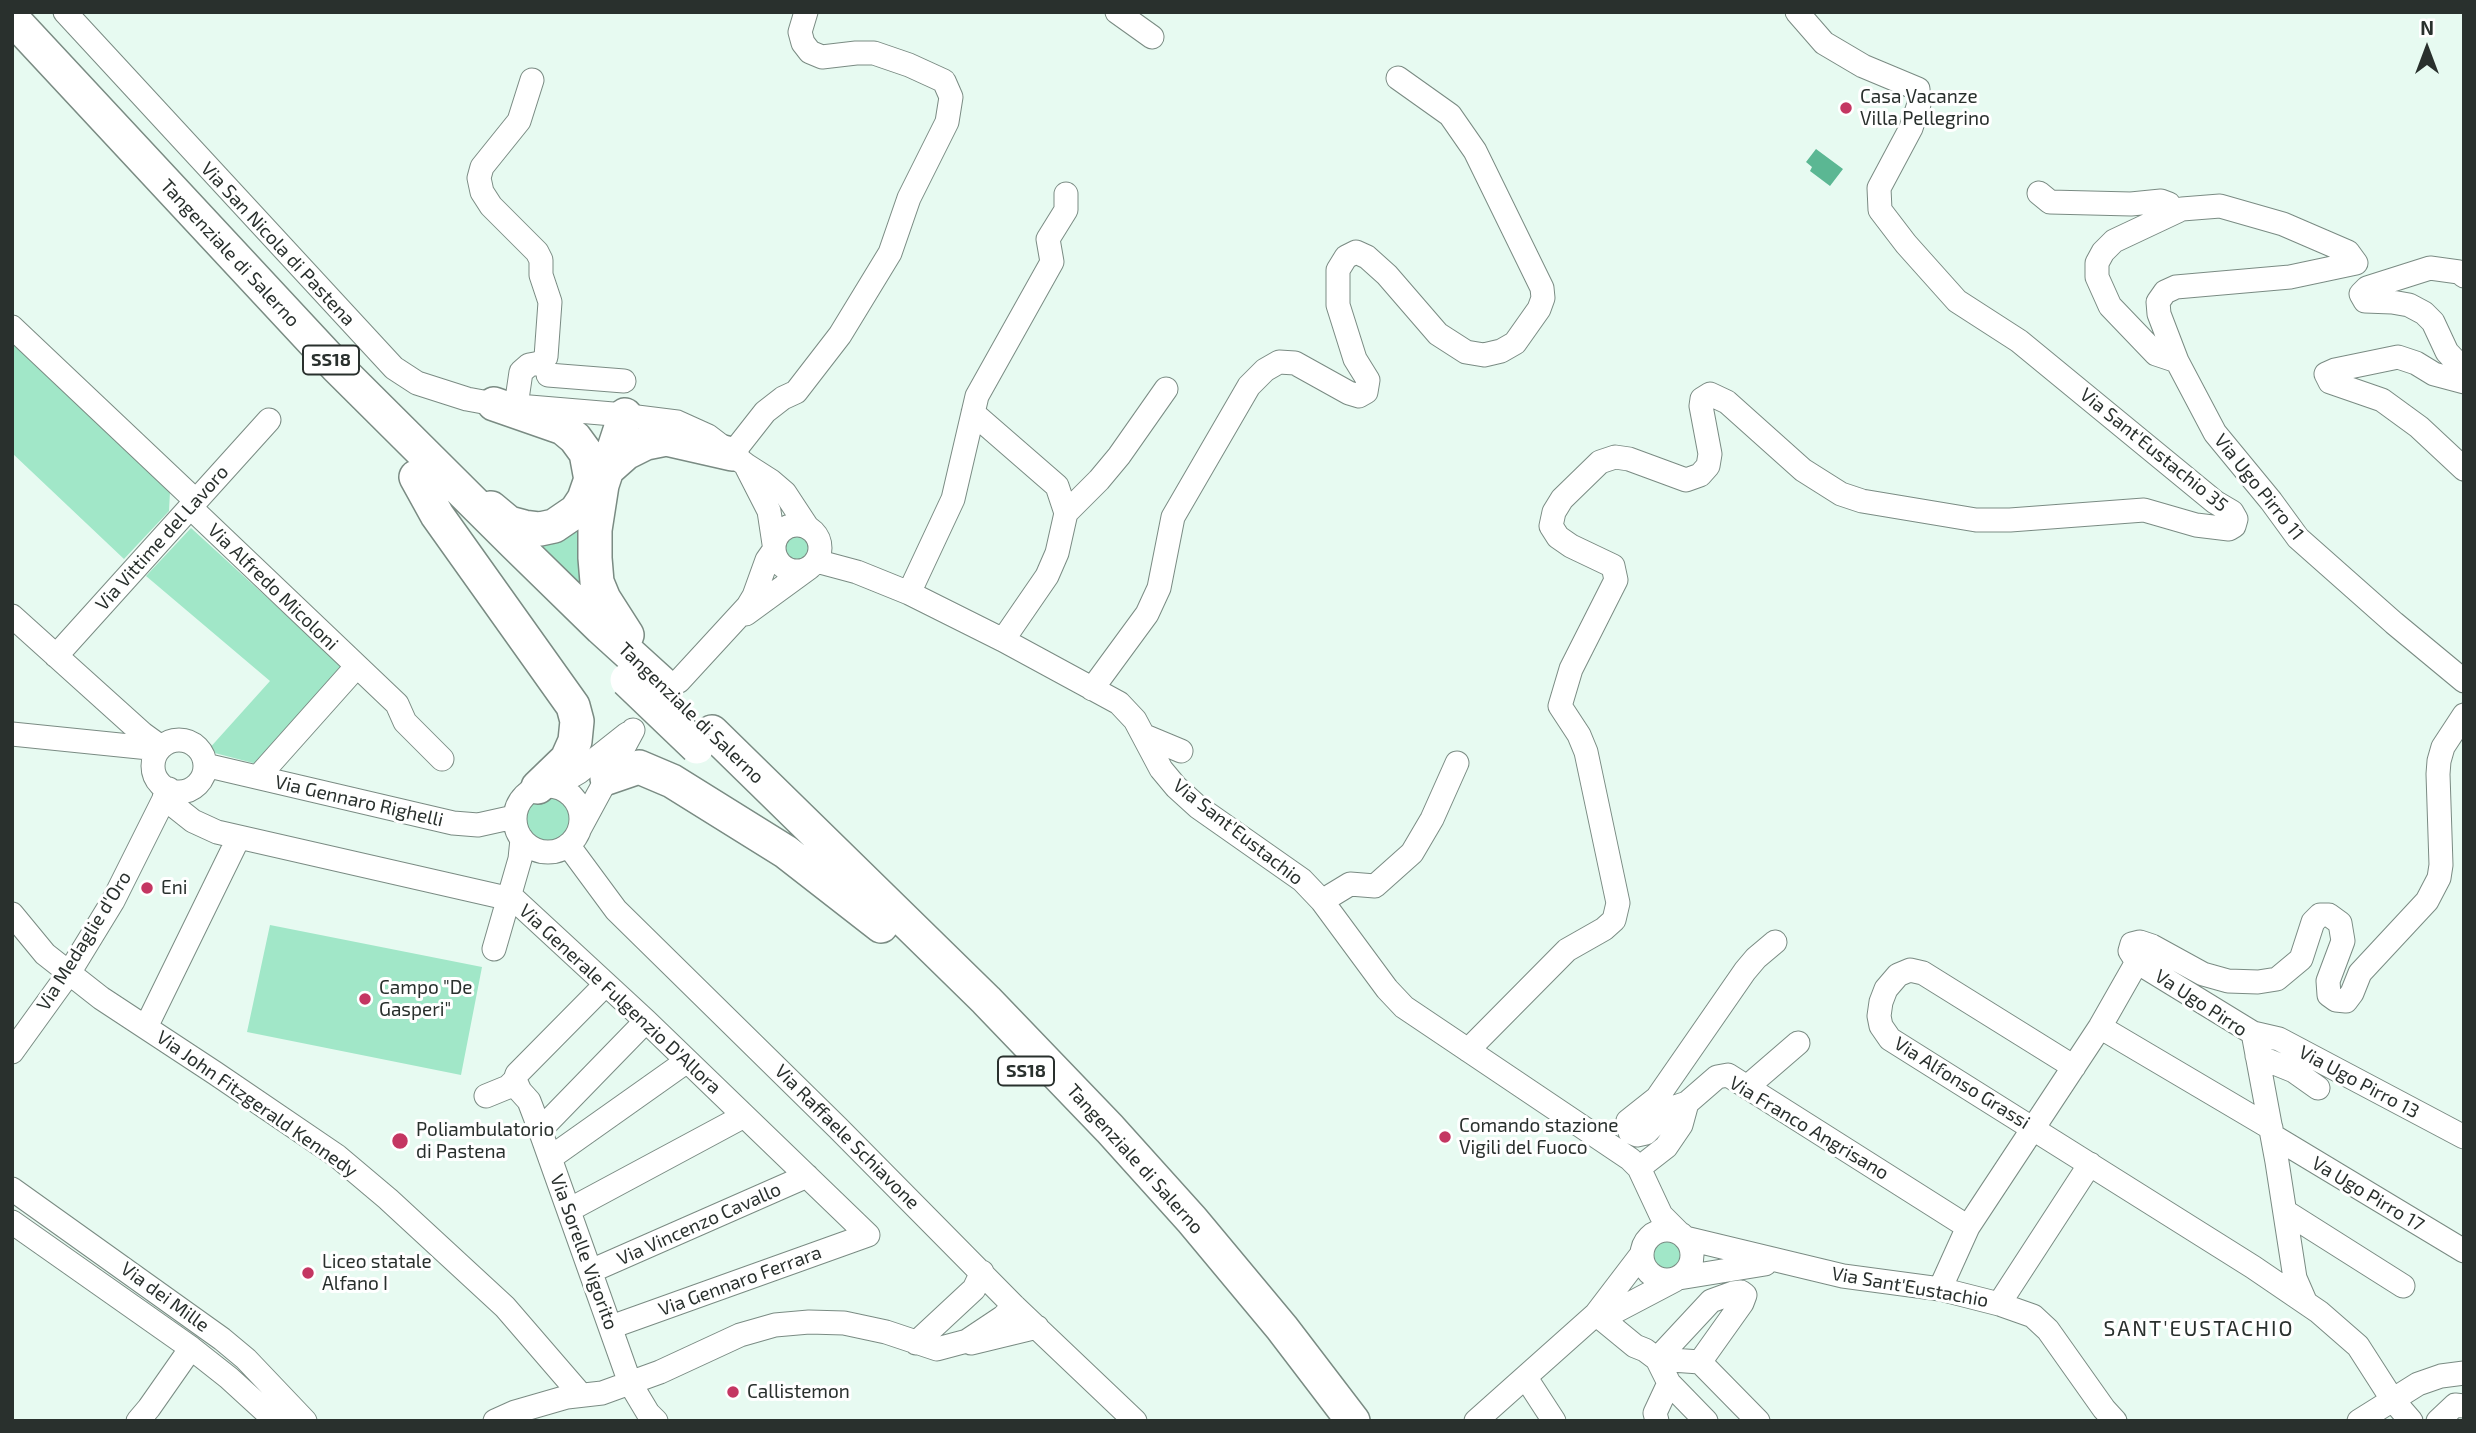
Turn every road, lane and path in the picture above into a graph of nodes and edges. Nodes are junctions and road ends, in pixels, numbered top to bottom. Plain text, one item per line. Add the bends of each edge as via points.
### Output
1 (65, 12) edge
2 (806, 12) edge
3 (1117, 12) edge
4 (1797, 12) edge
5 (12, 18) edge
6 (1152, 37) dead end
7 (12, 51) edge
8 (1398, 78) dead end
9 (532, 80) dead end
10 (2039, 193) dead end
11 (1066, 194) dead end
12 (2174, 212) junction
13 (2464, 276) edge
14 (12, 327) edge
15 (2178, 362) junction
16 (547, 366) junction
17 (2464, 370) edge
18 (624, 381) dead end
19 (2464, 382) edge
20 (1166, 389) dead end
21 (505, 405) junction
22 (973, 413) junction
23 (619, 415) junction
24 (269, 420) dead end
25 (739, 460) junction
26 (418, 463) junction
27 (2464, 469) edge
28 (600, 474) junction
29 (193, 504) junction
30 (1066, 513) junction
31 (774, 547) junction
32 (814, 548) junction
33 (909, 593) junction
34 (12, 617) edge
35 (737, 619) junction
36 (1003, 640) junction
37 (56, 656) junction
38 (357, 666) junction
39 (2464, 681) edge
40 (673, 684) junction
41 (1092, 689) junction
42 (114, 707) junction
43 (2464, 715) edge
44 (12, 734) edge
45 (1144, 736) junction
46 (704, 740) junction
47 (104, 743) junction
48 (160, 748) junction
49 (1181, 751) dead end
50 (442, 760) dead end
51 (1457, 763) dead end
52 (205, 765) junction
53 (258, 777) junction
54 (607, 778) junction
55 (546, 787) junction
56 (167, 794) junction
57 (514, 817) junction
58 (574, 836) junction
59 (241, 838) junction
60 (522, 839) junction
61 (507, 898) junction
62 (1322, 901) junction
63 (12, 914) edge
64 (881, 926) junction
65 (1775, 942) dead end
66 (494, 949) dead end
67 (2137, 962) junction
68 (69, 973) junction
69 (607, 984) junction
70 (646, 1021) junction
71 (146, 1027) junction
72 (2100, 1027) junction
73 (2253, 1034) junction
74 (1798, 1043) dead end
75 (1468, 1050) junction
76 (12, 1052) edge
77 (2257, 1056) junction
78 (687, 1061) junction
79 (2074, 1067) junction
80 (516, 1083) junction
81 (1747, 1087) junction
82 (2318, 1088) dead end
83 (486, 1096) dead end
84 (1687, 1102) junction
85 (744, 1116) junction
86 (2033, 1128) junction
87 (540, 1130) junction
88 (2272, 1132) junction
89 (2464, 1137) edge
90 (550, 1158) junction
91 (2090, 1164) junction
92 (1639, 1168) junction
93 (807, 1176) junction
94 (12, 1189) edge
95 (1650, 1193) junction
96 (569, 1210) junction
97 (2286, 1212) junction
98 (12, 1222) edge
99 (1968, 1227) junction
100 (868, 1235) joint
101 (1682, 1236) junction
102 (1643, 1248) junction
103 (2464, 1251) edge
104 (2292, 1252) junction
105 (1778, 1262) junction
106 (2253, 1267) junction
107 (591, 1271) junction
108 (982, 1272) junction
109 (1677, 1279) junction
110 (2403, 1286) dead end
111 (1940, 1289) junction
112 (2305, 1301) junction
113 (1012, 1303) junction
114 (1632, 1303) junction
115 (1999, 1304) junction
116 (1597, 1314) junction
117 (611, 1327) junction
118 (1037, 1327) junction
119 (916, 1343) junction
120 (947, 1347) junction
121 (191, 1348) junction
122 (1651, 1355) junction
123 (1700, 1362) junction
124 (2464, 1373) edge
125 (1526, 1378) junction
126 (630, 1383) junction
127 (1669, 1383) junction
128 (581, 1395) junction
129 (2392, 1399) junction
130 (2464, 1406) edge
131 (138, 1421) edge
132 (276, 1421) edge
133 (305, 1421) edge
134 (495, 1421) edge
135 (656, 1421) edge
136 (1135, 1421) edge
137 (1327, 1421) edge
138 (1353, 1421) edge
139 (1476, 1421) edge
140 (1554, 1421) edge
141 (1657, 1421) edge
142 (1706, 1421) edge
143 (1758, 1421) edge
144 (2115, 1421) edge
145 (2359, 1421) edge
146 (2411, 1421) edge
147 (2438, 1421) edge

1 - 21 street, Via San Nicola di Pastena via 394,368 429,388
2 - 25 street via 800,32 810,52 822,57 874,53 944,81 951,97 947,122 909,198 890,253 840,335 796,392 765,412
3 - 6 street
4 - 75 street, Via Sant'Eustachio 35 via 1824,43 1917,89 1919,104 1911,128 1879,188 1880,210 1906,244 1957,301 2018,341 2232,512 2234,526 2196,525 2144,510 1976,520 1862,501 1841,494 1803,470 1727,402 1710,394 1701,406 1710,454 1700,475 1686,480 1615,457 1600,462 1562,499 1551,526 1571,546 1613,566 1615,573 1616,580 1571,669 1560,706 1586,752 1618,903 1614,919 1604,929 1567,950
5 - 26 highway, Tangenziale di Salerno / SS18
7 - 26 highway, Tangenziale di Salerno / SS18 via 257,314
8 - 41 street via 1450,115 1475,151 1542,288 1539,309 1515,343 1484,355 1466,352 1438,334 1367,257 1356,252 1346,257 1338,271 1338,305 1355,359 1368,380 1366,392 1359,396 1349,393 1295,363 1279,362 1249,386 1173,517 1159,588 1147,614
9 - 16 street via 519,121 482,167 479,178 491,206 541,260 550,302
10 - 12 street via 2050,202 2161,201
11 - 22 street via 1066,210 1048,239 1052,262
12 - 15 street via 2114,241 2097,263 2097,277 2110,306 2156,354
12 - 15 street, Via Ugo Pirro 11 via 2220,206 2294,228 2348,251 2356,263 2290,277 2176,287 2165,292 2158,302 2159,314
13 - 17 street via 2430,268 2361,294 2365,301 2409,305 2424,313 2447,352
14 - 29 street, Via Alfredo Micoloni
15 - 39 street, Via Ugo Pirro 11 via 2215,433 2298,538
16 - 18 street via 572,362 585,378
16 - 21 street via 529,365 521,372
19 - 27 street via 2398,357 2326,374 2330,382 2382,400
20 - 30 street via 1119,456
21 - 23 street, Via San Nicola di Pastena
21 - 28 highway via 563,428
22 - 30 street via 1057,486
22 - 33 street via 953,499
23 - 25 street, Via San Nicola di Pastena via 677,422 708,436
23 - 28 highway
24 - 29 street, Via Vittime del Lavoro
25 - 28 highway via 666,439 636,448
25 - 31 street, Via San Nicola di Pastena via 769,511
25 - 32 street, Via San Nicola di Pastena via 785,493
26 - 28 highway via 509,523 540,529 565,521 576,511
26 - 40 highway, Tangenziale di Salerno / SS18 via 601,628
26 - 46 highway, Tangenziale di Salerno / SS18, bridge via 627,680
26 - 55 highway via 437,514 573,706 575,741
28 - 40 highway via 597,582 618,622
29 - 37 street, Via Vittime del Lavoro
29 - 38 street, Via Alfredo Micoloni
30 - 36 street via 1047,576
31 - 32 street via 785,528 796,525
31 - 32 street, Via Sant'Eustachio via 785,568 799,571
31 - 35 street via 754,596
32 - 33 street, Via Sant'Eustachio
32 - 35 street via 756,609
33 - 36 street, Via Sant'Eustachio
34 - 37 street
35 - 40 street
36 - 41 street, Via Sant'Eustachio
37 - 42 street
38 - 50 street, Via Alfredo Micoloni via 397,704 405,722
38 - 53 street
40 - 46 highway, Tangenziale di Salerno / SS18
41 - 45 street, Via Sant'Eustachio via 1119,703
42 - 47 street via 120,724 113,740
42 - 48 street
43 - 67 street via 2439,761 2438,878 2427,901 2360,973 2346,1001 2329,995 2328,981 2343,941 2340,923 2329,915 2320,915 2313,922 2301,959 2277,979 2228,981 2203,974 2140,942 2132,944 2130,951
44 - 47 street
45 - 49 street
45 - 62 street, Via Sant'Eustachio via 1175,787 1294,874
46 - 64 highway, Tangenziale di Salerno / SS18
46 - 138 highway, Tangenziale di Salerno / SS18 via 986,1000 1110,1129 1282,1328
47 - 48 street
48 - 52 street via 174,740 189,742 200,751
48 - 56 street via 154,772
51 - 62 street via 1412,853 1375,886 1350,884
52 - 53 street, Via Gennaro Righelli
52 - 56 street via 201,779 190,789
53 - 57 street, Via Gennaro Righelli via 453,823 478,825
54 - 55 street via 633,730 579,772
54 - 58 street
54 - 64 highway via 639,767 672,781 786,852
55 - 57 street via 521,799
55 - 58 street via 570,794 576,801 580,810
56 - 59 street, Via Generale Fulgenzio D'Allora via 192,821
56 - 68 street, Via Medaglie d'Oro via 113,901
57 - 60 street
58 - 60 street via 555,851 545,852
58 - 108 street, Via Raffaele Schiavone via 616,910
59 - 61 street, Via Generale Fulgenzio D'Allora
59 - 71 street
60 - 61 street
61 - 66 street
61 - 69 street, Via Generale Fulgenzio D'Allora via 515,900
62 - 75 street, Via Sant'Eustachio via 1404,1007
63 - 68 street, Via John Fitzgerald Kennedy via 45,954
64 - 137 highway, Tangenziale di Salerno / SS18 via 1126,1178
65 - 84 street via 1745,971 1657,1098 1627,1126 1637,1135 1646,1133 1669,1109
67 - 72 street, Va Ugo Pirro
67 - 73 street, Va Ugo Pirro
68 - 71 street, Via John Fitzgerald Kennedy
68 - 76 street, Via Medaglie d'Oro
69 - 70 street, Via Generale Fulgenzio D'Allora
69 - 80 street via 517,1074
70 - 78 street, Via Generale Fulgenzio D'Allora
70 - 87 street
71 - 128 street, Via John Fitzgerald Kennedy via 337,1156 378,1190 505,1307
72 - 79 street, Va Ugo Pirro
72 - 88 street, Va Ugo Pirro 17
73 - 77 street, Va Ugo Pirro
73 - 89 street, Via Ugo Pirro 13 via 2279,1039
74 - 81 street
75 - 92 street, Via Sant'Eustachio
77 - 82 street via 2294,1071
77 - 88 street, Va Ugo Pirro
78 - 85 street, Via Generale Fulgenzio D'Allora
78 - 90 street
79 - 86 street, Va Ugo Pirro
79 - 86 street, Via Alfonso Grassi via 1923,973 1910,970 1898,975 1886,989 1879,1016 1890,1040
80 - 83 street
80 - 87 street, Via Sorelle Vigorito
81 - 84 street, Via Franco Angrisano via 1728,1075 1717,1077
81 - 99 street, Via Franco Angrisano
84 - 92 street, Via Franco Angrisano via 1681,1125 1665,1147
85 - 93 street, Via Generale Fulgenzio D'Allora
85 - 96 street
86 - 91 street, Via Alfonso Grassi
86 - 99 street, Va Ugo Pirro
87 - 90 street, Via Sorelle Vigorito
88 - 97 street, Va Ugo Pirro
88 - 103 street, Va Ugo Pirro 17
90 - 96 street, Via Sorelle Vigorito
91 - 106 street, Via Alfonso Grassi
91 - 115 street
92 - 95 street, Via Sant'Eustachio
93 - 100 street, Via Generale Fulgenzio D'Allora
93 - 107 street, Via Vincenzo Cavallo
94 - 133 street, Via dei Mille via 222,1339
95 - 101 street, Via Sant'Eustachio via 1661,1214
95 - 102 street, Via Sant'Eustachio via 1650,1221
96 - 107 street, Via Sorelle Vigorito
97 - 104 street, Va Ugo Pirro
97 - 110 street
98 - 121 street, Via dei Mille
99 - 111 street, Va Ugo Pirro
100 - 117 street, Via Gennaro Ferrara
101 - 102 street via 1657,1231
101 - 105 street, Via Sant'Eustachio
101 - 109 street via 1692,1250 1691,1263
102 - 109 street via 1651,1276
102 - 116 street
104 - 106 street
104 - 112 street, Va Ugo Pirro via 2295,1278
105 - 109 street, Via Sant'Eustachio
105 - 111 street, Via Sant'Eustachio
106 - 112 street, Via Alfonso Grassi
107 - 117 street, Via Sorelle Vigorito
108 - 113 street, Via Raffaele Schiavone
108 - 119 street via 974,1289
109 - 114 street
111 - 115 street, Via Sant'Eustachio
112 - 129 street, Via Alfonso Grassi via 2358,1346
113 - 118 street, Via Raffaele Schiavone
113 - 119 street via 990,1306 962,1326
113 - 120 street via 1003,1317 967,1341
114 - 116 street
114 - 122 street via 1632,1326
115 - 144 street, Via Sant'Eustachio via 2033,1316 2048,1330
116 - 122 street
116 - 125 street
117 - 126 street, Via Sorelle Vigorito
118 - 120 street
118 - 136 street, Via Raffaele Schiavone
119 - 120 street
119 - 126 street via 844,1323 775,1325 740,1335
121 - 131 street
121 - 132 street, Via dei Mille
122 - 123 street
122 - 123 street via 1711,1301 1741,1292 1745,1295 1742,1303
122 - 127 street
123 - 143 street
124 - 129 street via 2418,1384
125 - 139 street
125 - 140 street
126 - 128 street
126 - 135 street, Via Sorelle Vigorito
127 - 141 street via 1655,1413
127 - 142 street
128 - 134 street
129 - 145 street
129 - 146 street, Via Alfonso Grassi
130 - 147 street via 2455,1405

